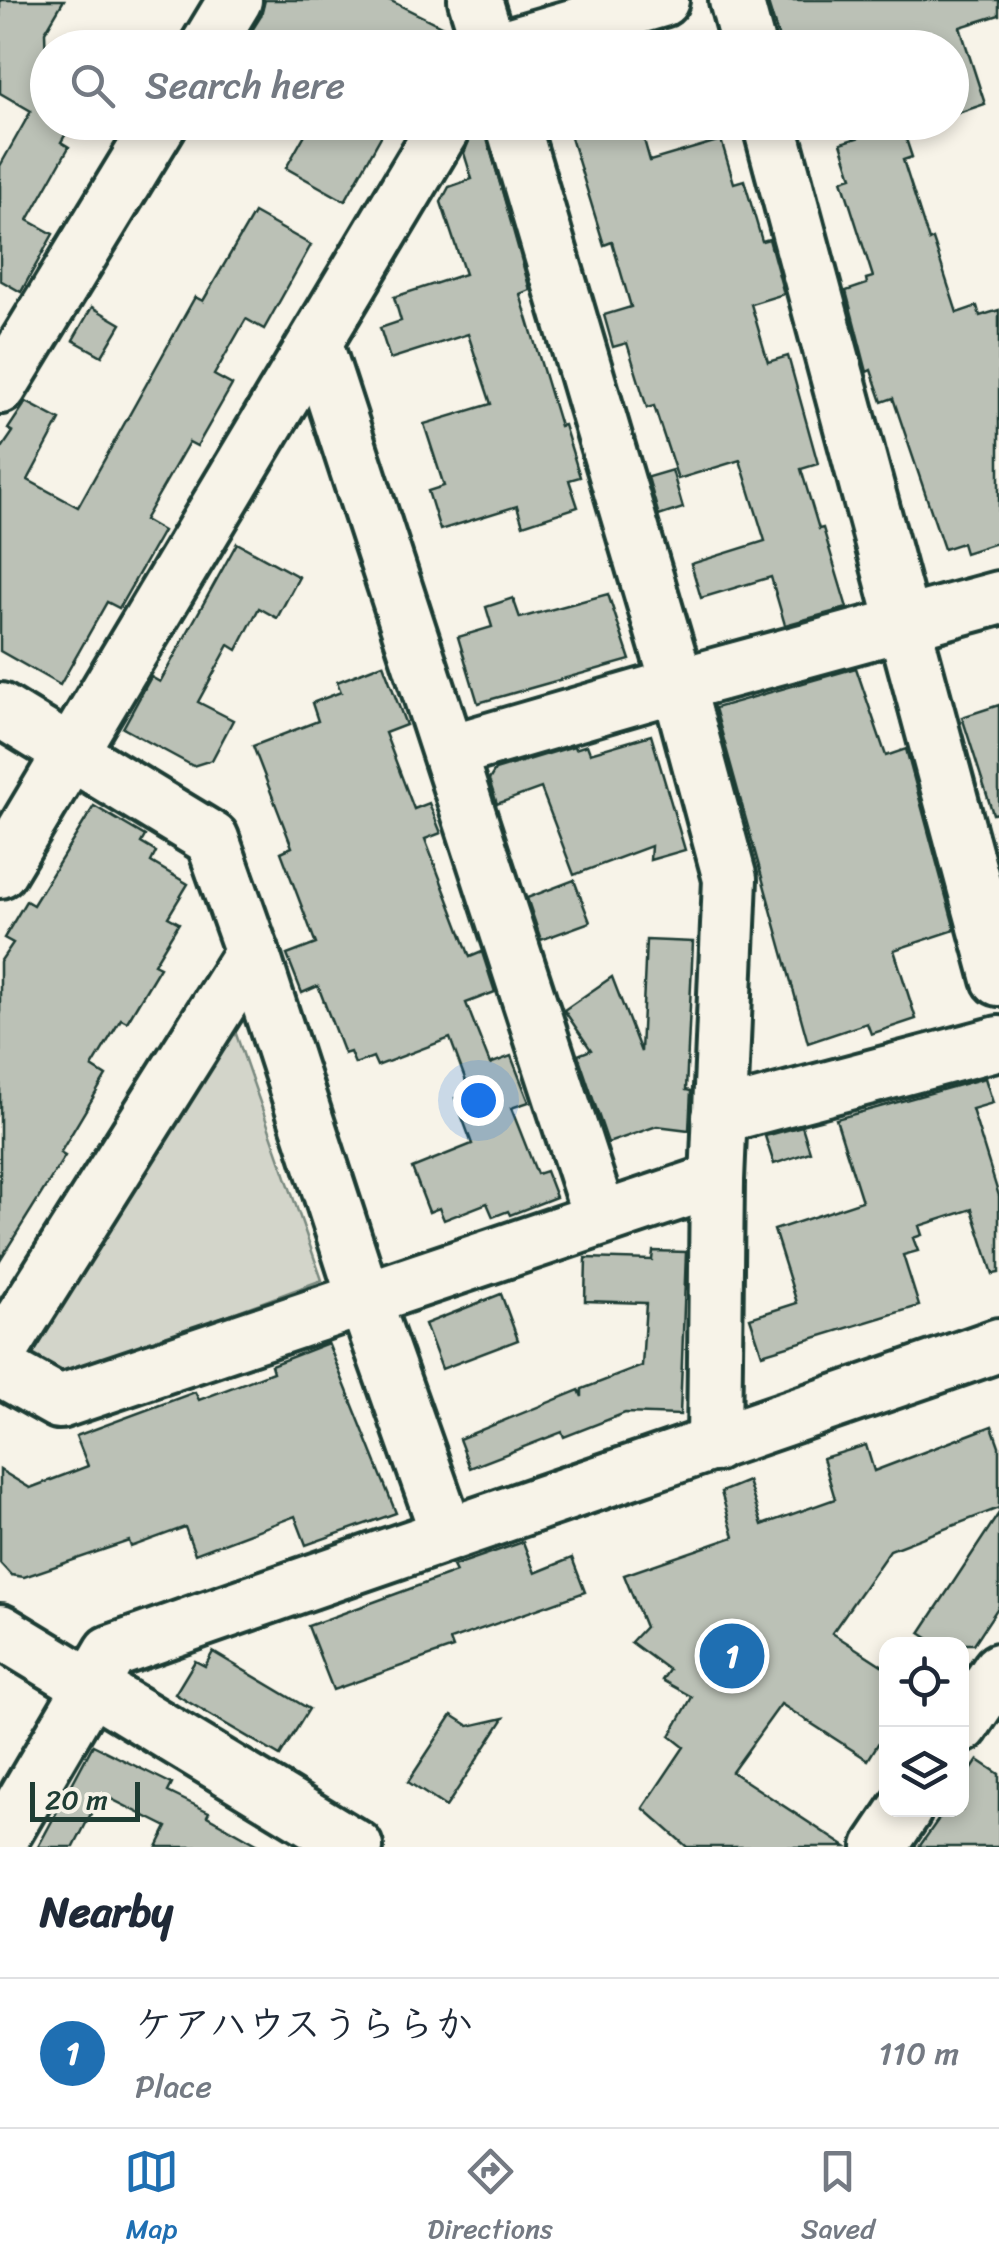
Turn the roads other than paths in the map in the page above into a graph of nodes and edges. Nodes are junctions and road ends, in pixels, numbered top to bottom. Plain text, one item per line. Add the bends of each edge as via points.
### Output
1 (235, 0) edge
2 (475, 0) edge
3 (662, 0) edge
4 (736, 0) edge
5 (217, 30) edge
6 (487, 30) edge
7 (557, 30) edge
8 (744, 30) edge
9 (149, 140) edge
10 (437, 140) edge
11 (517, 140) edge
12 (774, 140) edge
13 (316, 344) junction
14 (0, 387) edge
15 (999, 598) edge
16 (905, 623) junction
17 (678, 685) junction
18 (0, 710) edge
19 (451, 751) junction
20 (72, 752) junction
21 (0, 871) edge
22 (252, 952) junction
23 (999, 979) edge
24 (999, 1042) edge
25 (720, 1117) junction
26 (718, 1180) junction
27 (600, 1218) junction
28 (364, 1298) junction
29 (999, 1344) edge
30 (0, 1353) edge
31 (0, 1369) edge
32 (714, 1445) junction
33 (447, 1533) junction
34 (0, 1631) edge
35 (999, 1670) edge
36 (90, 1686) junction
37 (969, 1715) edge
38 (900, 1817) edge
39 (292, 1830) edge
40 (0, 1841) edge
41 (356, 1847) edge
42 (880, 1847) edge

1 - 5 street
2 - 6 street
3 - 7 street
4 - 8 street
9 - 14 street
10 - 13 street
11 - 17 street
12 - 16 street
13 - 19 street
13 - 20 street
15 - 16 street
16 - 17 street
16 - 23 street
17 - 19 street
17 - 25 street via 730,878
18 - 20 street
19 - 27 street
20 - 21 street
20 - 22 street via 212,839
22 - 28 street
22 - 30 street
24 - 25 street
25 - 26 street
26 - 27 street
26 - 32 street
27 - 28 street
28 - 31 street via 59,1402
28 - 33 street
29 - 32 street
32 - 33 street
33 - 36 street via 111,1652
34 - 36 street
35 - 37 street
36 - 39 street
36 - 40 street
38 - 42 street
39 - 41 street

